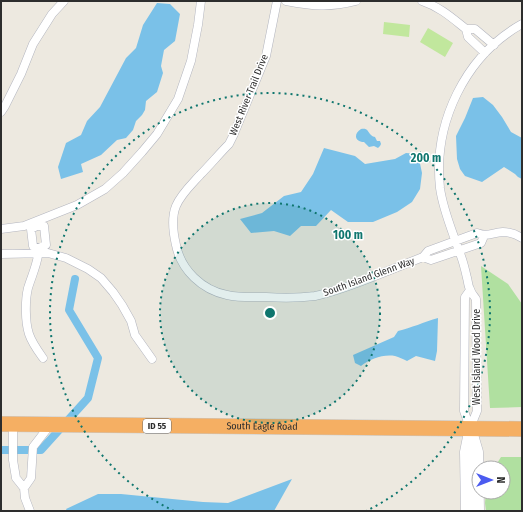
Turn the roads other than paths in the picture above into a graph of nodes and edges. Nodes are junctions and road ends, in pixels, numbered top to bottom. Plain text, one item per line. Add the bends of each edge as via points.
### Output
1 (64, 1) edge
2 (201, 1) edge
3 (276, 1) edge
4 (286, 1) edge
5 (356, 1) edge
6 (422, 1) edge
7 (522, 24) edge
8 (466, 29) junction
9 (494, 44) junction
10 (486, 52) junction
11 (1, 112) edge
12 (36, 224) junction
13 (1, 229) edge
14 (484, 236) junction
15 (522, 238) edge
16 (456, 240) junction
17 (459, 250) junction
18 (39, 251) junction
19 (1, 254) edge
20 (423, 257) junction
21 (470, 290) junction
22 (218, 293) joint
23 (43, 358) dead end
24 (152, 359) dead end
25 (7, 424) edge
26 (50, 425) junction
27 (470, 428) junction
28 (522, 429) edge
29 (24, 488) junction
30 (30, 511) edge
31 (467, 511) edge
32 (478, 511) edge

1 - 11 street via 52,14 33,44
2 - 12 street via 191,61 185,80 178,99 157,134 123,173 105,189
3 - 22 street, West River Trail Drive via 266,56 233,136 229,144 187,189 175,208 173,225 181,260 196,280
4 - 5 street via 331,6
6 - 8 street via 448,14
7 - 9 street, West Island Wood Drive
8 - 9 street via 475,29
8 - 10 street via 468,37
9 - 10 street, West Island Wood Drive
10 - 16 street, West Island Wood Drive via 462,83 453,101 442,137 440,187 446,216
12 - 13 street
12 - 18 street via 31,229 33,246
14 - 15 street, South Island Glenn Way via 504,232
14 - 16 street, South Island Glenn Way via 477,233
14 - 17 street, South Island Glenn Way via 481,243
16 - 17 street, West Island Wood Drive
16 - 20 street, South Island Glenn Way via 428,251
17 - 20 street, South Island Glenn Way via 431,260
17 - 21 street, West Island Wood Drive
18 - 19 street
18 - 23 street via 28,288 26,313 29,334
18 - 24 street via 66,258 88,268 101,278 122,305 135,335
20 - 22 street, South Island Glenn Way via 333,292 315,296 240,297
21 - 27 street, West Island Wood Drive via 465,297 464,411
21 - 27 street, West Island Wood Drive via 476,299 477,411
25 - 26 highway, South Eagle Road / ID 55
25 - 29 street via 16,478
26 - 27 highway, South Eagle Road / ID 55
26 - 29 street via 33,448 31,478
27 - 28 highway, South Eagle Road / ID 55
27 - 31 street via 466,452
27 - 32 street via 477,452
29 - 30 street

